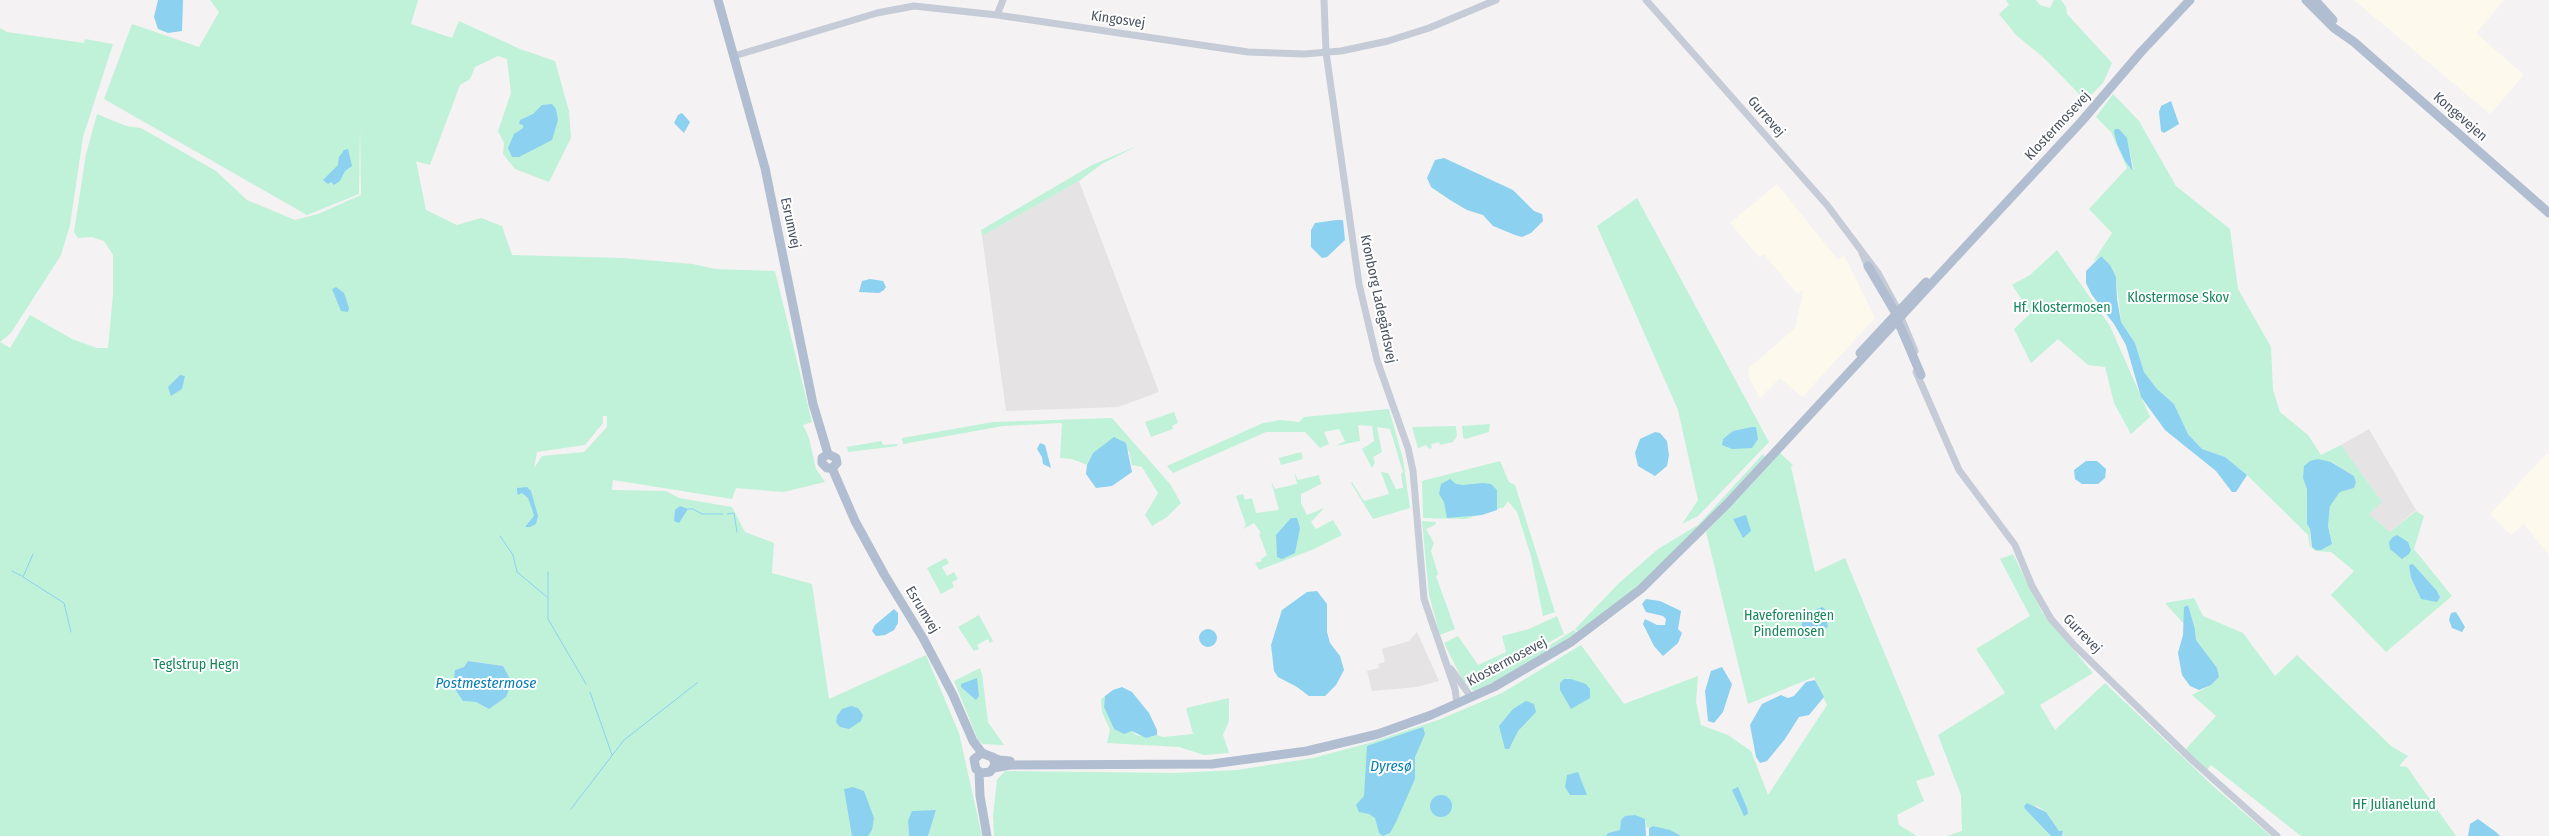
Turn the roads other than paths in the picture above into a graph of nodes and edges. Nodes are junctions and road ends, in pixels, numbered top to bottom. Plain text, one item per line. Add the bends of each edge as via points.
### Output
1 (718, 0) edge
2 (1003, 0) edge
3 (1324, 0) edge
4 (1496, 0) edge
5 (1646, 0) edge
6 (2190, 0) edge
7 (2306, 0) edge
8 (2316, 0) edge
9 (997, 15) junction
10 (2354, 42) junction
11 (1326, 52) junction
12 (734, 56) junction
13 (2549, 213) edge
14 (1862, 253) junction
15 (1868, 266) joint
16 (1944, 270) junction
17 (1896, 317) junction
18 (1846, 374) junction
19 (1921, 375) joint
20 (1930, 403) junction
21 (1443, 656) junction
22 (1471, 698) junction
23 (1457, 704) junction
24 (979, 755) junction
25 (993, 757) junction
26 (1079, 765) junction
27 (986, 771) junction
28 (987, 836) edge
29 (2277, 836) edge

1 - 12 main road, Esrumvej
2 - 9 street
3 - 11 street, Kronborg Ladegårdsvej
4 - 11 street, Kingosvej via 1406,36 1360,48
5 - 14 street, Gurrevej via 1827,205
6 - 16 main road, Klostermosevej
7 - 10 main road, Kongevejen via 2334,28
8 - 10 main road, Kongevejen
9 - 11 street, Kingosvej via 1248,52 1292,55
9 - 12 street, Kingosvej via 914,6
10 - 13 main road, Kongevejen
11 - 21 street, Kronborg Ladegårdsvej via 1358,284 1377,360 1408,448 1413,471 1424,599
12 - 24 main road, Esrumvej via 765,168 813,404 828,454 836,458 837,463 832,468 855,521 948,686 965,736
14 - 15 street, Gurrevej
14 - 17 street, Gurrevej via 1878,272
15 - 17 main road
16 - 17 main road, Klostermosevej
16 - 17 main road, Klostermosevej via 1932,277
17 - 18 main road, Klostermosevej
17 - 18 main road, Klostermosevej via 1864,347
17 - 19 main road
17 - 20 street, Gurrevej
18 - 22 main road, Klostermosevej via 1727,504 1641,589 1571,642 1519,674
19 - 20 street, Gurrevej
20 - 29 street, Gurrevej via 1959,470 2015,545 2032,586 2051,619 2192,760
21 - 22 street, Kronborg Ladegårdsvej
21 - 23 street, Kronborg Ladegårdsvej
22 - 23 main road, Klostermosevej
23 - 26 main road, Klostermosevej via 1378,734 1281,756 1212,764
24 - 25 main road, Klostermosevej via 988,753
24 - 27 main road, Esrumvej via 974,766
25 - 26 main road, Klostermosevej
25 - 27 main road
26 - 27 main road, Klostermosevej via 1010,765
27 - 28 main road via 980,796

